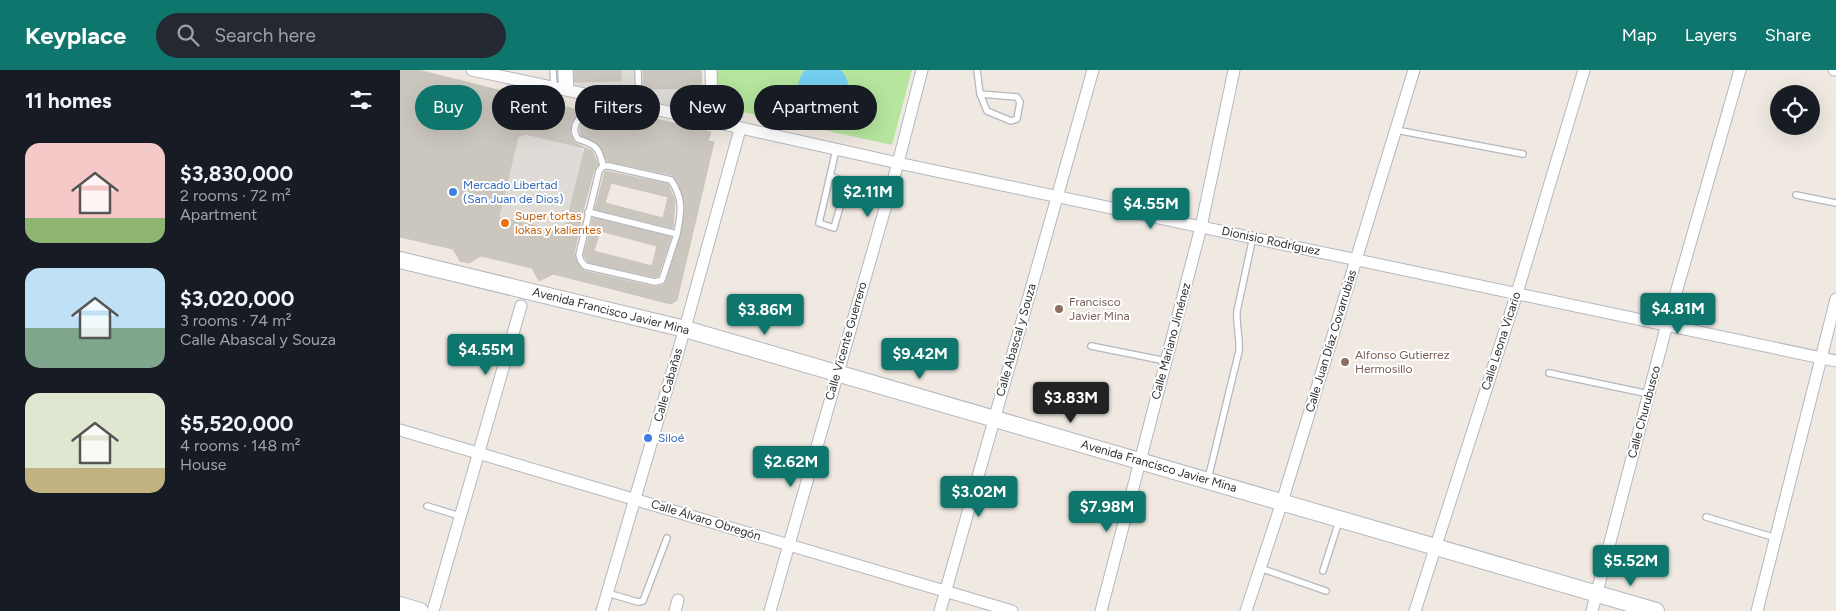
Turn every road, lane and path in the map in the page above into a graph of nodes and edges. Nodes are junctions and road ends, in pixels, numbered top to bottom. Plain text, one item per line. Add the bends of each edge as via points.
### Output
1 (472, 70) edge
2 (553, 70) edge
3 (562, 70) edge
4 (568, 70) edge
5 (638, 70) edge
6 (711, 70) edge
7 (922, 70) edge
8 (977, 70) edge
9 (1093, 70) edge
10 (1234, 70) edge
11 (1414, 70) edge
12 (1584, 70) edge
13 (1740, 70) edge
14 (543, 85) edge
15 (560, 85) edge
16 (562, 85) edge
17 (563, 85) edge
18 (638, 85) edge
19 (711, 85) edge
20 (980, 94) junction
21 (576, 130) edge
22 (740, 130) edge
23 (744, 130) edge
24 (1396, 130) junction
25 (836, 150) junction
26 (1522, 154) dead end
27 (898, 164) junction
28 (602, 166) junction
29 (830, 176) junction
30 (1796, 196) dead end
31 (1058, 197) junction
32 (1836, 203) edge
33 (588, 212) junction
34 (1201, 226) junction
35 (677, 234) junction
36 (1253, 238) junction
37 (1356, 259) junction
38 (400, 260) edge
39 (1517, 293) junction
40 (1836, 299) edge
41 (521, 306) dead end
42 (1667, 324) junction
43 (685, 329) junction
44 (1091, 346) dead end
45 (1821, 358) junction
46 (1166, 361) junction
47 (1836, 361) edge
48 (837, 372) junction
49 (1549, 373) dead end
50 (1649, 394) junction
51 (994, 418) junction
52 (400, 430) edge
53 (478, 452) junction
54 (1140, 461) junction
55 (1207, 481) junction
56 (635, 499) junction
57 (1282, 502) junction
58 (427, 506) dead end
59 (460, 516) junction
60 (1706, 517) dead end
61 (1340, 519) junction
62 (667, 538) dead end
63 (1776, 538) junction
64 (788, 545) junction
65 (1434, 546) junction
66 (1260, 568) junction
67 (1322, 571) dead end
68 (945, 591) junction
69 (1326, 591) dead end
70 (607, 593) junction
71 (1597, 594) junction
72 (400, 605) edge
73 (420, 611) edge
74 (433, 611) edge
75 (602, 611) edge
76 (770, 611) edge
77 (940, 611) edge
78 (1012, 611) edge
79 (1101, 611) edge
80 (1246, 611) edge
81 (1415, 611) edge
82 (1592, 611) edge
83 (1656, 611) edge
84 (1758, 611) edge

1 - 14 street, Dionisio Rodríguez
2 - 15 lane
3 - 16 lane
4 - 17 street
5 - 18 lane
6 - 19 street
7 - 27 street, Calle Vicente Guerrero
8 - 20 lane
9 - 31 street, Calle Abascal y Souza
10 - 34 street, Calle Mariano Jiménez
11 - 24 street, Calle Juan Díaz Covarrubias
12 - 39 street, Calle Leona Vicario
13 - 42 street, Calle Churubusco
20 - 20 lane via 989,113 1012,121 1017,119 1018,97
21 - 28 lane via 578,139 594,144
22 - 43 street, Calle Cabañas
23 - 25 street, Dionisio Rodríguez
24 - 26 lane
24 - 37 street, Calle Juan Díaz Covarrubias
25 - 27 street, Dionisio Rodríguez
25 - 29 lane
27 - 31 street, Dionisio Rodríguez
27 - 48 street, Calle Vicente Guerrero
28 - 33 lane
28 - 35 lane via 671,180 680,196 682,209
29 - 29 lane via 819,223 834,228 846,182
30 - 32 lane
31 - 34 street, Dionisio Rodríguez
31 - 51 street, Calle Abascal y Souza
33 - 35 lane
33 - 35 lane via 579,255 585,266 655,282 662,280
34 - 36 street, Dionisio Rodríguez
34 - 46 street, Calle Mariano Jiménez
36 - 37 street, Dionisio Rodríguez
36 - 55 lane via 1237,311 1239,351
37 - 39 street, Dionisio Rodríguez
37 - 57 street, Calle Juan Díaz Covarrubias
38 - 43 main road, Avenida Francisco Javier Mina
39 - 42 street, Dionisio Rodríguez
39 - 65 street, Calle Leona Vicario
40 - 45 street
41 - 53 street
42 - 45 street, Dionisio Rodríguez
42 - 50 street, Calle Churubusco
43 - 48 main road, Avenida Francisco Javier Mina
43 - 56 street, Calle Cabañas
44 - 46 lane
45 - 47 street, Dionisio Rodríguez
45 - 63 street
46 - 54 street, Calle Mariano Jiménez
48 - 51 main road, Avenida Francisco Javier Mina
48 - 64 street, Calle Vicente Guerrero
49 - 50 lane
50 - 71 street, Calle Churubusco
51 - 54 main road, Avenida Francisco Javier Mina
51 - 68 street, Calle Abascal y Souza
52 - 53 street, Calle Álvaro Obregón
53 - 56 street, Calle Álvaro Obregón
53 - 59 street
54 - 55 main road, Avenida Francisco Javier Mina
54 - 79 street, Calle Mariano Jiménez
55 - 57 main road, Avenida Francisco Javier Mina
56 - 64 street, Calle Álvaro Obregón
56 - 70 street, Calle Cabañas
57 - 61 main road, Avenida Francisco Javier Mina
57 - 66 street, Calle Juan Díaz Covarrubias
58 - 59 lane
59 - 74 street
60 - 63 lane
61 - 65 main road, Avenida Francisco Javier Mina
61 - 67 lane
62 - 70 lane via 643,601
63 - 84 street
64 - 68 street, Calle Álvaro Obregón
64 - 76 street, Calle Vicente Guerrero
65 - 71 main road, Avenida Francisco Javier Mina
65 - 81 street, Calle Leona Vicario
66 - 69 lane
66 - 80 street, Calle Juan Díaz Covarrubias
68 - 77 street, Calle Abascal y Souza
68 - 78 street, Calle Álvaro Obregón
70 - 75 street, Calle Cabañas
71 - 82 street, Calle Churubusco
71 - 83 main road, Avenida Francisco Javier Mina
72 - 73 main road

